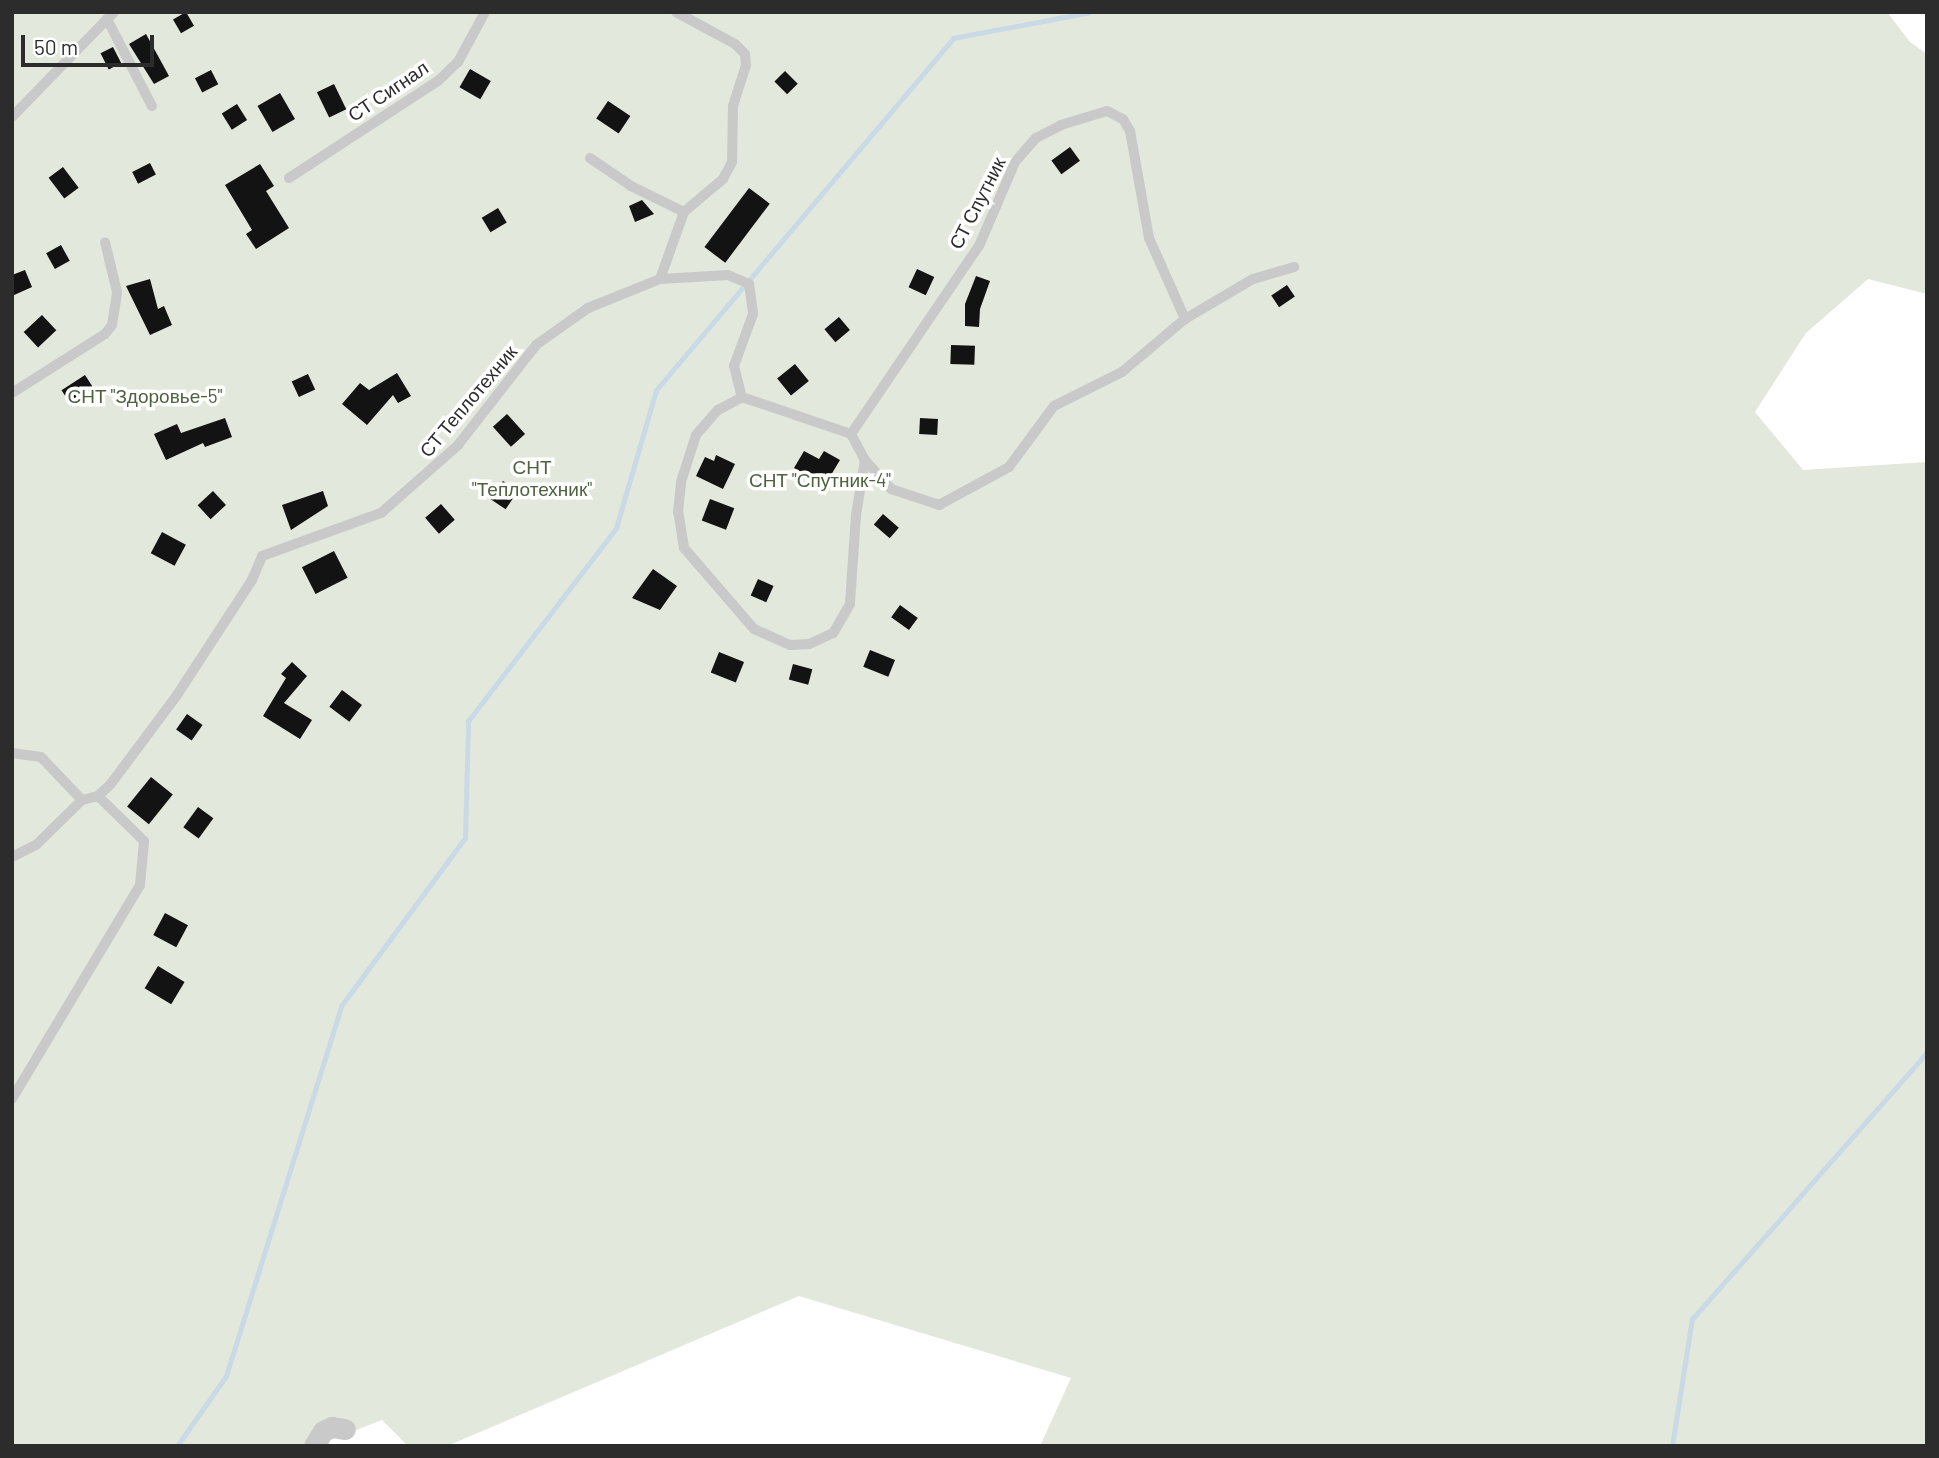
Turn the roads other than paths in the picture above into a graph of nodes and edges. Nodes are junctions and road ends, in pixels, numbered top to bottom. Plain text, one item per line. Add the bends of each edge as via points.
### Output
1 (485, 12) edge
2 (676, 12) edge
3 (110, 16) edge
4 (152, 106) dead end
5 (12, 117) edge
6 (590, 158) dead end
7 (289, 178) dead end
8 (684, 212) junction
9 (105, 242) dead end
10 (1294, 267) dead end
11 (660, 279) junction
12 (1185, 319) junction
13 (12, 393) edge
14 (742, 397) junction
15 (851, 434) junction
16 (865, 460) junction
17 (12, 753) edge
18 (98, 796) junction
19 (82, 800) junction
20 (12, 857) edge
21 (12, 1099) edge
22 (345, 1430) dead end
23 (314, 1446) edge

1 - 7 lane, СТ Сигнал via 458,62 438,81
2 - 8 lane via 735,44 745,54 746,65 733,106 732,162 723,179
3 - 4 lane
3 - 5 lane
6 - 8 lane via 631,186
8 - 11 lane
9 - 13 lane via 117,292 112,325 105,334
10 - 12 lane via 1254,279
11 - 14 lane, СТ Теплотехник via 728,275 749,285 753,314 734,366
11 - 18 lane, СТ Теплотехник via 588,308 536,345 458,445 381,513 262,556 252,580 177,695
12 - 15 lane, СТ Спутник via 1149,238 1130,131 1123,119 1107,111 1061,125 1036,138 1016,162 979,246
12 - 16 lane via 1122,372 1054,406 1010,467 939,505 891,489
14 - 15 lane
14 - 16 lane via 718,410 696,435 681,482 678,512 684,548 754,629 789,645 809,644 833,633 850,604
15 - 16 lane
17 - 19 lane via 41,757
18 - 19 lane
18 - 21 lane via 145,841 140,885
19 - 20 lane via 36,845
22 - 23 street via 332,1427 323,1431

